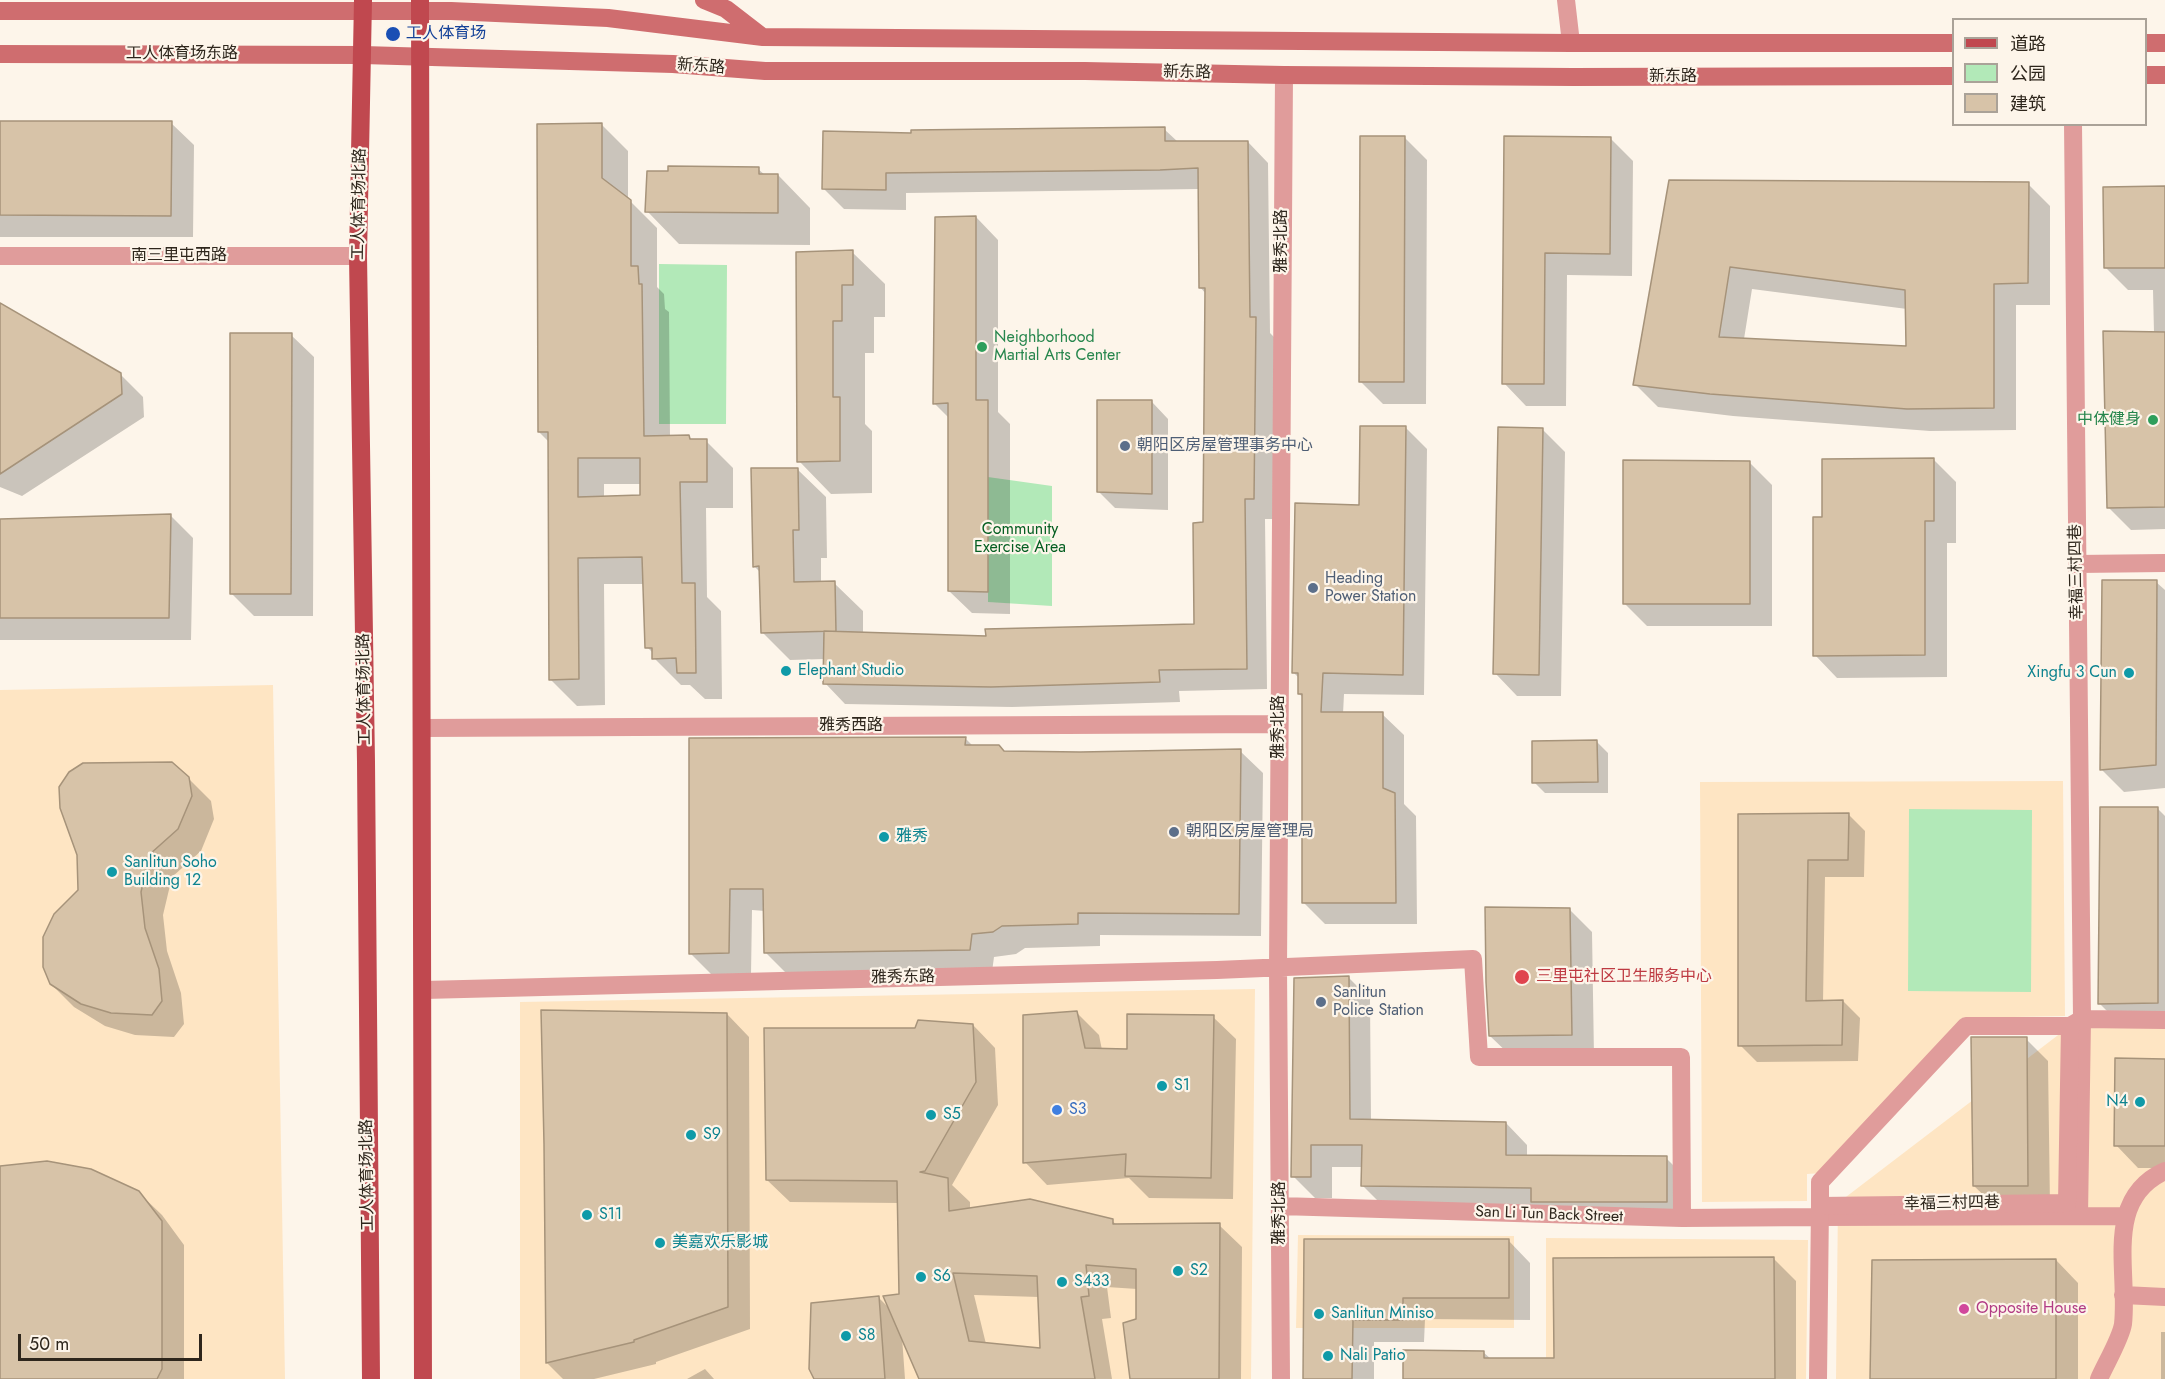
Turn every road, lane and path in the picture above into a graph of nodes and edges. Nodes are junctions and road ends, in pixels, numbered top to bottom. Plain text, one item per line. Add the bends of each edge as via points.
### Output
1 (704, 0) edge
2 (1566, 0) edge
3 (363, 6) edge
4 (420, 6) edge
5 (0, 11) edge
6 (763, 37) junction
7 (1571, 43) junction
8 (1952, 43) edge
9 (2147, 43) edge
10 (2165, 43) edge
11 (0, 54) edge
12 (363, 55) junction
13 (421, 57) junction
14 (1284, 75) junction
15 (2147, 75) edge
16 (2165, 75) edge
17 (1952, 76) edge
18 (2073, 126) edge
19 (0, 256) edge
20 (358, 256) junction
21 (2165, 563) edge
22 (2077, 564) junction
23 (1280, 724) junction
24 (423, 728) junction
25 (1278, 967) junction
26 (424, 990) junction
27 (2165, 1020) edge
28 (2076, 1022) junction
29 (2165, 1171) edge
30 (1280, 1206) junction
31 (1819, 1211) junction
32 (2079, 1216) junction
33 (2125, 1216) junction
34 (1682, 1218) junction
35 (2123, 1295) junction
36 (2165, 1297) edge
37 (370, 1379) edge
38 (423, 1379) edge
39 (1281, 1379) edge
40 (1818, 1379) edge
41 (2099, 1379) edge

1 - 6 main road via 726,9
2 - 7 street
3 - 4 main road, 新东路
3 - 5 main road
3 - 12 main road, 工人体育场北路
4 - 6 main road, 新东路 via 451,11 608,18
4 - 13 main road
6 - 7 main road, 新东路
7 - 8 main road, 新东路
9 - 10 main road
11 - 12 main road, 工人体育场东路
12 - 13 main road, 工人体育场东路
12 - 20 main road, 工人体育场北路
13 - 14 main road, 新东路 via 673,64 765,71
13 - 24 main road
14 - 17 main road, 新东路
14 - 23 street, 雅秀北路
15 - 16 main road
18 - 22 street, 幸福三村四巷
19 - 20 street, 南三里屯西路
20 - 37 main road, 工人体育场北路
21 - 22 street
22 - 28 street, 幸福三村四巷
23 - 24 street, 雅秀西路
23 - 25 street, 雅秀北路
24 - 26 main road
25 - 26 street, 雅秀东路
25 - 30 street, 雅秀北路
25 - 34 street, 雅秀东路 via 1473,958 1479,1058 1681,1057
26 - 38 main road
27 - 28 street
28 - 31 street via 1966,1026 1820,1182
28 - 31 street, 幸福三村四巷 via 2067,1203
28 - 32 street
29 - 33 street via 2143,1185
30 - 34 street, San Li Tun Back Street
30 - 39 street, 雅秀北路
31 - 32 street
31 - 34 street, San Li Tun Back Street
31 - 40 street
32 - 33 street
33 - 35 street
35 - 36 street
35 - 41 street via 2123,1326

